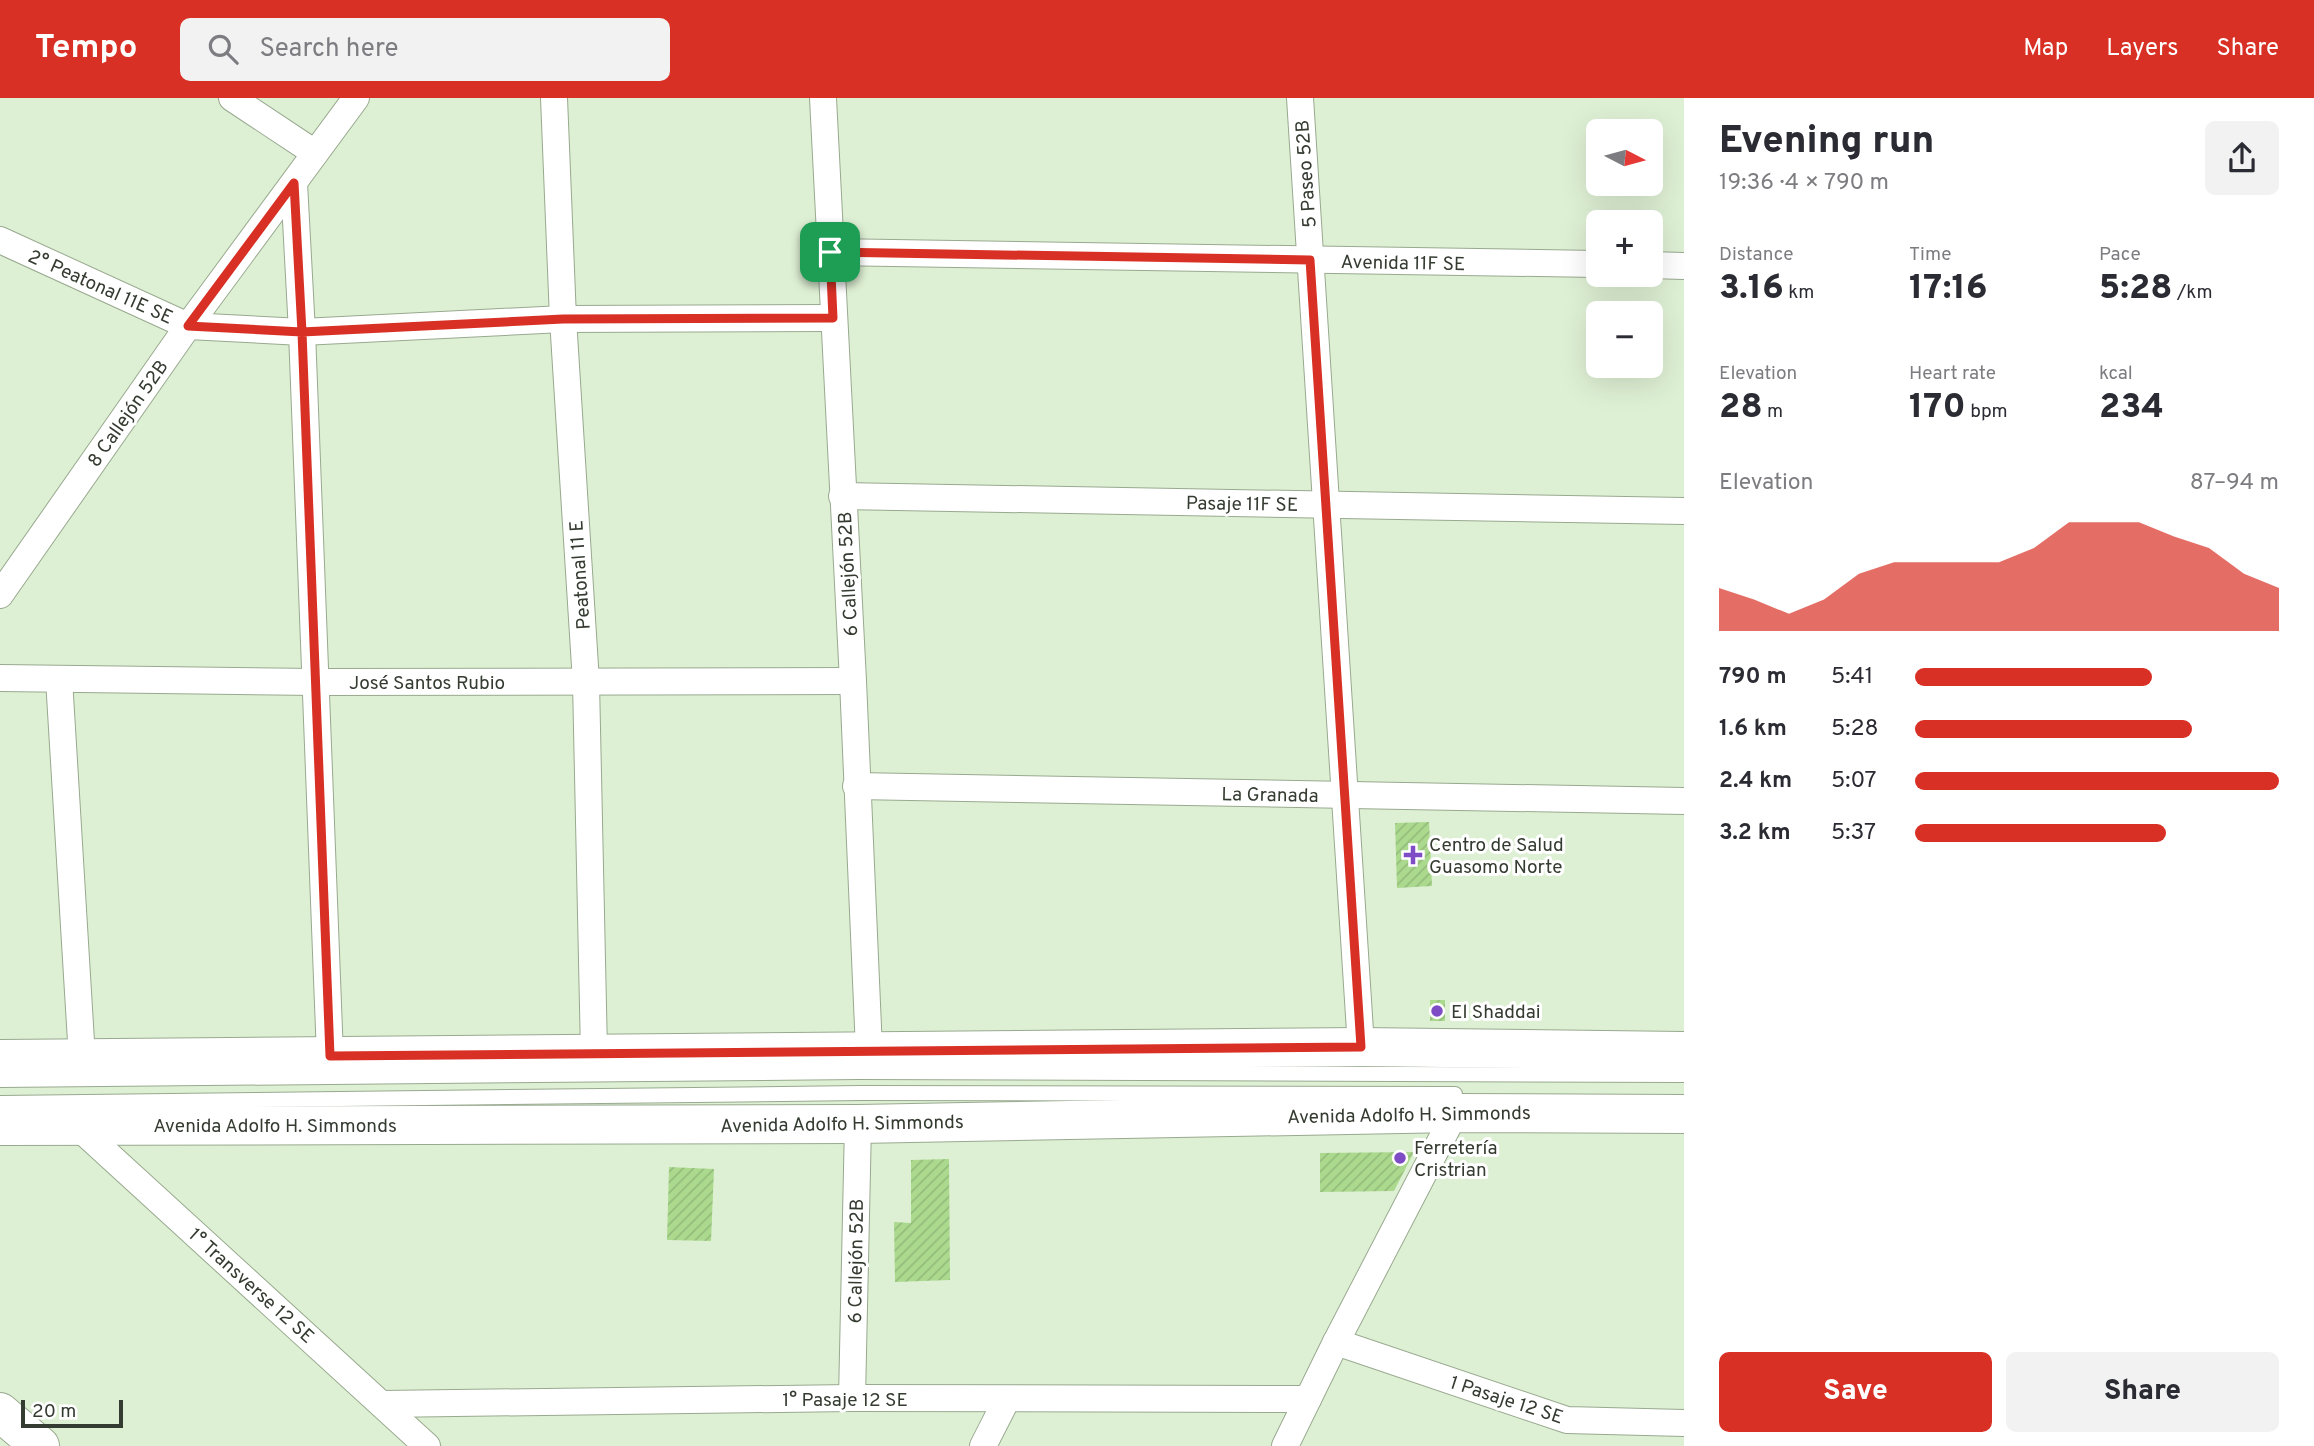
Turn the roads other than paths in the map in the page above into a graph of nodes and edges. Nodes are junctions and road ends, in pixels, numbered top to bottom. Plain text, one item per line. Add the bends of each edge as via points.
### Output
1 (232, 98) edge
2 (356, 98) edge
3 (554, 98) edge
4 (823, 98) edge
5 (1300, 98) edge
6 (315, 153) junction
7 (294, 183) junction
8 (0, 240) edge
9 (830, 252) junction
10 (1310, 260) junction
11 (1586, 264) edge
12 (1663, 265) edge
13 (1684, 265) edge
14 (833, 318) junction
15 (563, 319) junction
16 (188, 326) junction
17 (302, 332) junction
18 (842, 496) junction
19 (1326, 505) junction
20 (1684, 512) edge
21 (0, 595) edge
22 (0, 678) edge
23 (59, 679) junction
24 (853, 681) junction
25 (316, 682) junction
26 (586, 682) junction
27 (856, 786) junction
28 (1345, 795) junction
29 (1684, 802) edge
30 (1361, 1047) junction
31 (869, 1050) junction
32 (1684, 1051) edge
33 (594, 1053) junction
34 (330, 1056) junction
35 (82, 1058) junction
36 (0, 1059) edge
37 (1684, 1075) edge
38 (0, 1080) edge
39 (0, 1102) edge
40 (1465, 1103) junction
41 (1684, 1114) edge
42 (858, 1124) junction
43 (0, 1126) edge
44 (77, 1126) junction
45 (1336, 1342) junction
46 (852, 1398) junction
47 (1007, 1399) junction
48 (1308, 1399) junction
49 (382, 1404) junction
50 (0, 1412) edge
51 (1684, 1423) edge
52 (40, 1446) edge
53 (427, 1446) edge
54 (983, 1446) edge
55 (1285, 1446) edge

1 - 6 street
2 - 6 street, 8 Callejón 52B
3 - 15 street, Peatonal 11 E
4 - 9 street, 6 Callejón 52B
5 - 10 street, 5 Paseo 52B
6 - 7 street, 8 Callejón 52B
7 - 16 street, 8 Callejón 52B
7 - 17 street
8 - 16 street, 2° Peatonal 11E SE
9 - 10 street, Avenida 11F SE
9 - 14 street, 6 Callejón 52B
10 - 11 street, Avenida 11F SE
10 - 19 street, 5 Paseo 52B
12 - 13 street
14 - 15 street, 2° Peatonal 11E SE
14 - 18 street, 6 Callejón 52B
15 - 17 street, 2° Peatonal 11E SE
15 - 26 street, Peatonal 11 E
16 - 17 street, 2° Peatonal 11E SE
16 - 21 street, 8 Callejón 52B
17 - 25 street
18 - 19 street, Pasaje 11F SE
18 - 24 street, 6 Callejón 52B
19 - 20 street, Pasaje 11F SE
19 - 28 street, 5 Paseo 52B
22 - 23 street, José Santos Rubio
23 - 25 street, José Santos Rubio
23 - 35 street
24 - 26 street, José Santos Rubio
24 - 27 street, 6 Callejón 52B
25 - 26 street, José Santos Rubio
25 - 34 street
26 - 33 street, Peatonal 11 E
27 - 28 street, La Granada
27 - 31 street, 6 Callejón 52B
28 - 29 street, La Granada
28 - 30 street, 5 Paseo 52B
30 - 31 main road
30 - 32 main road
31 - 33 main road
33 - 34 main road
34 - 35 main road
35 - 36 main road
37 - 38 lane, Avenida Adolfo H. Simmonds via 859,1072
39 - 40 lane, Avenida Adolfo H. Simmonds via 861,1093
40 - 41 main road, Avenida Adolfo H. Simmonds
40 - 42 main road, Avenida Adolfo H. Simmonds
40 - 45 street
42 - 44 main road, Avenida Adolfo H. Simmonds
42 - 46 street, 6 Callejón 52B
43 - 44 main road, Avenida Adolfo H. Simmonds
44 - 49 street, 1° Transverse 12 SE
45 - 48 street
45 - 51 street, 1 Pasaje 12 SE via 1567,1420
46 - 47 street, 1° Pasaje 12 SE
46 - 49 street, 1° Pasaje 12 SE
47 - 48 street, 1° Pasaje 12 SE
47 - 54 street
48 - 55 street
49 - 53 street, 1° Transverse 12 SE
50 - 52 main road

